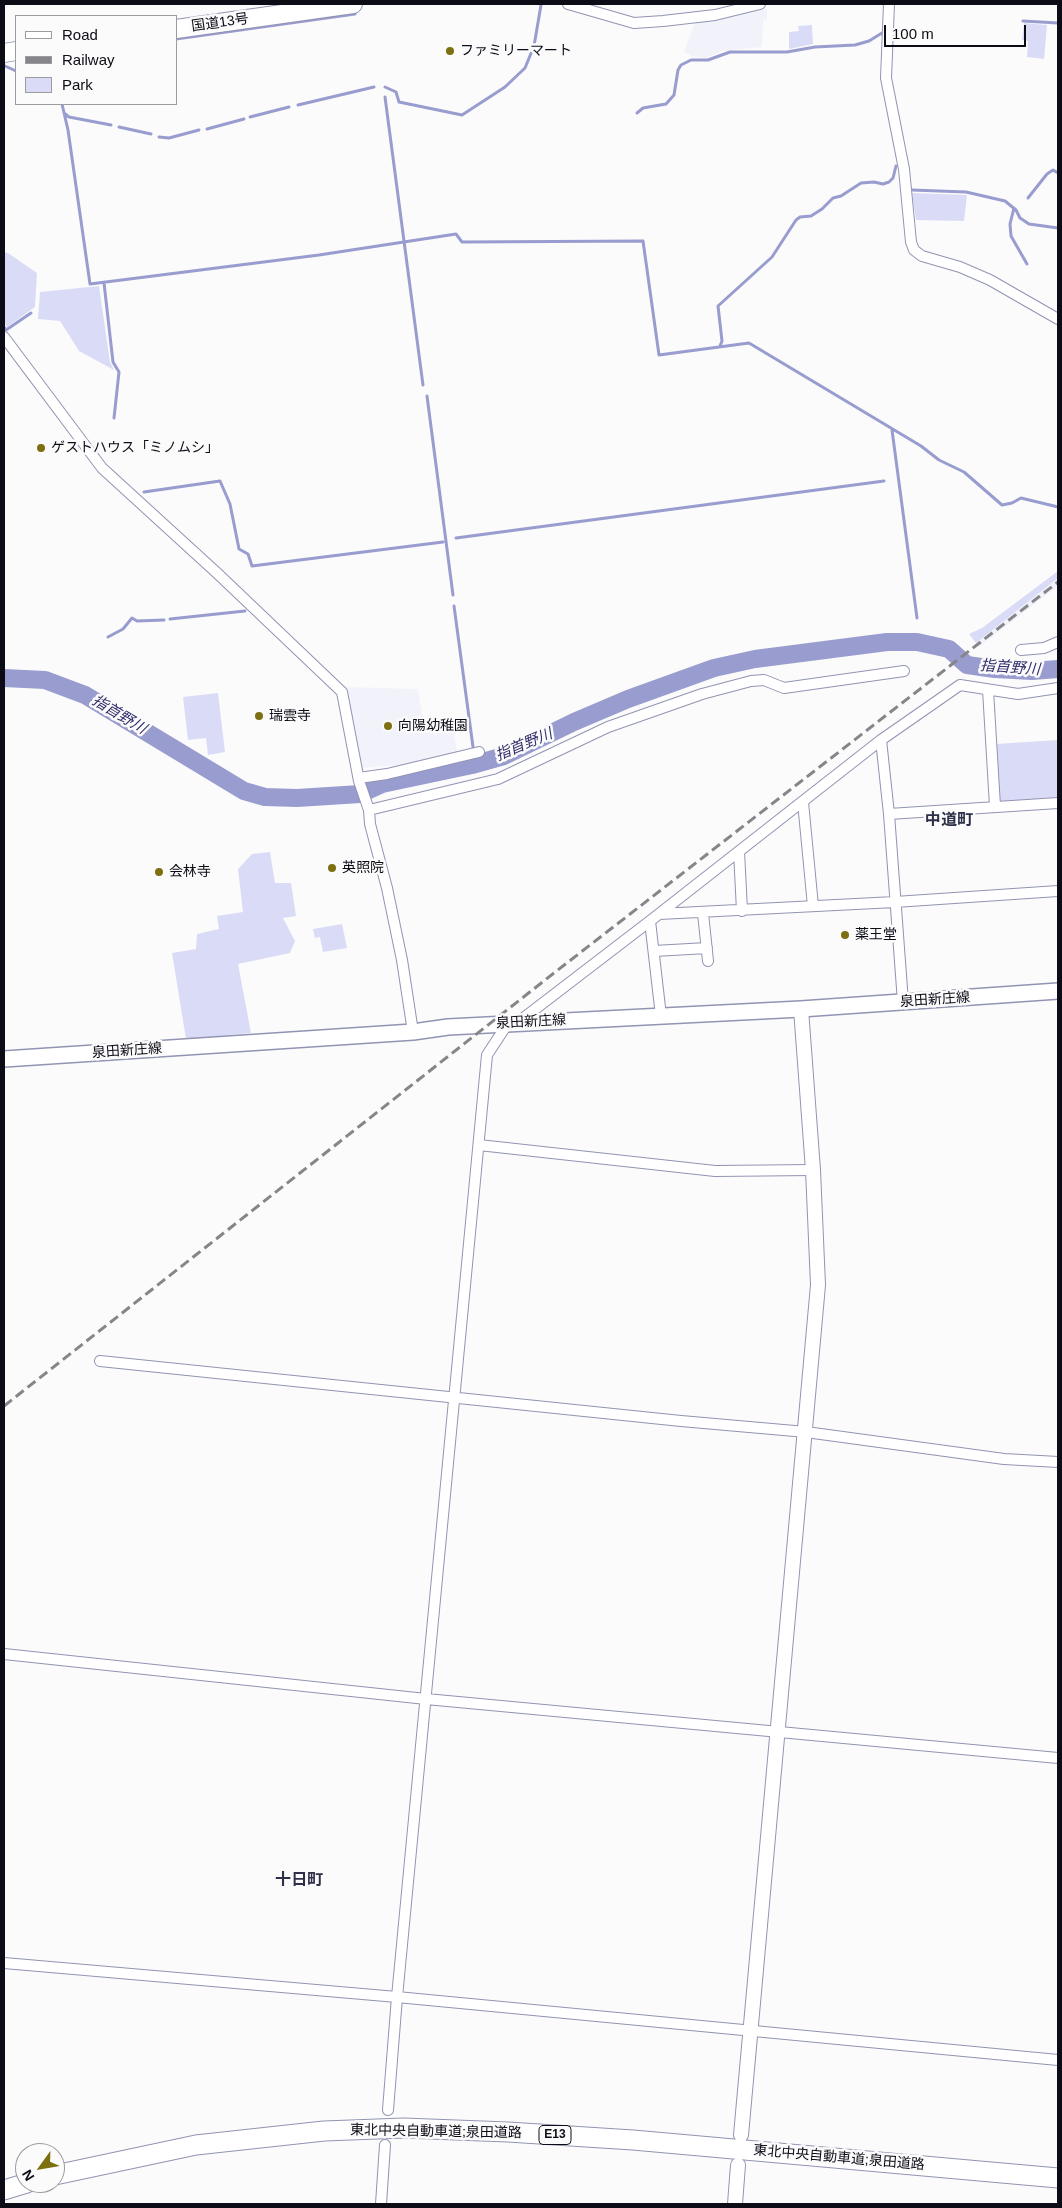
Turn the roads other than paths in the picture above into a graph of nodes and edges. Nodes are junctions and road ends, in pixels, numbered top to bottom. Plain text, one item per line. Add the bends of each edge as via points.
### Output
1 (568, 4) edge
2 (760, 4) edge
3 (889, 4) edge
4 (344, 5) edge
5 (178, 29) edge
6 (1058, 319) edge
7 (4, 337) edge
8 (1058, 642) edge
9 (1021, 650) dead end
10 (904, 671) dead end
11 (1058, 688) edge
12 (988, 690) junction
13 (880, 740) junction
14 (479, 752) dead end
15 (359, 779) junction
16 (803, 802) junction
17 (1058, 804) edge
18 (995, 806) junction
19 (369, 810) junction
20 (888, 814) junction
21 (739, 851) junction
22 (1058, 891) edge
23 (895, 902) junction
24 (813, 906) junction
25 (742, 911) junction
26 (703, 912) junction
27 (654, 918) junction
28 (707, 948) junction
29 (654, 951) junction
30 (708, 961) dead end
31 (1058, 991) edge
32 (903, 1002) junction
33 (801, 1009) junction
34 (661, 1016) junction
35 (513, 1023) junction
36 (412, 1032) junction
37 (4, 1060) edge
38 (479, 1145) junction
39 (813, 1170) junction
40 (100, 1361) dead end
41 (453, 1396) junction
42 (806, 1432) junction
43 (1058, 1462) edge
44 (4, 1654) edge
45 (426, 1699) junction
46 (777, 1731) junction
47 (1058, 1758) edge
48 (4, 1964) edge
49 (397, 1997) junction
50 (749, 2031) junction
51 (1058, 2060) edge
52 (388, 2110) dead end
53 (741, 2135) dead end
54 (385, 2145) dead end
55 (738, 2165) dead end
56 (65, 2173) edge
57 (1058, 2178) edge
58 (380, 2204) edge
59 (735, 2204) edge

1 - 2 street via 634,22 663,22
3 - 6 street via 886,78 904,169 914,250 922,256 990,280
4 - 5 highway, 国道13号
7 - 15 street via 102,468 342,692
8 - 9 street via 1044,648
10 - 19 street via 784,688 764,680 702,694 608,727 498,778
11 - 12 street via 1018,694
12 - 13 street via 960,685
12 - 18 street
13 - 16 street
13 - 20 street
14 - 15 street
15 - 19 street
16 - 21 street
16 - 24 street
17 - 18 street
18 - 20 street
19 - 36 street via 395,924
20 - 23 street
21 - 25 street
21 - 27 street
22 - 23 street
23 - 24 street
23 - 32 street
24 - 25 street
25 - 26 street
26 - 27 street
26 - 28 street
27 - 29 street
27 - 35 street
28 - 29 street
28 - 30 street
29 - 34 street
31 - 32 main road, 泉田新庄線
32 - 33 main road, 泉田新庄線
33 - 34 main road, 泉田新庄線
33 - 39 street
34 - 35 main road, 泉田新庄線
35 - 36 main road, 泉田新庄線
35 - 38 street via 486,1055
36 - 37 main road, 泉田新庄線
38 - 39 street via 716,1171
38 - 41 street
39 - 42 street via 818,1285
40 - 41 street
41 - 42 street
41 - 45 street
42 - 43 street via 1004,1459
42 - 46 street
44 - 45 street
45 - 46 street
45 - 49 street
46 - 47 street
46 - 50 street
48 - 49 street
49 - 50 street
49 - 52 street
50 - 51 street
50 - 53 street
54 - 58 street
55 - 59 street
56 - 57 highway, 東北中央自動車道;泉田道路 / E13 via 196,2145 324,2131 404,2128 634,2140

